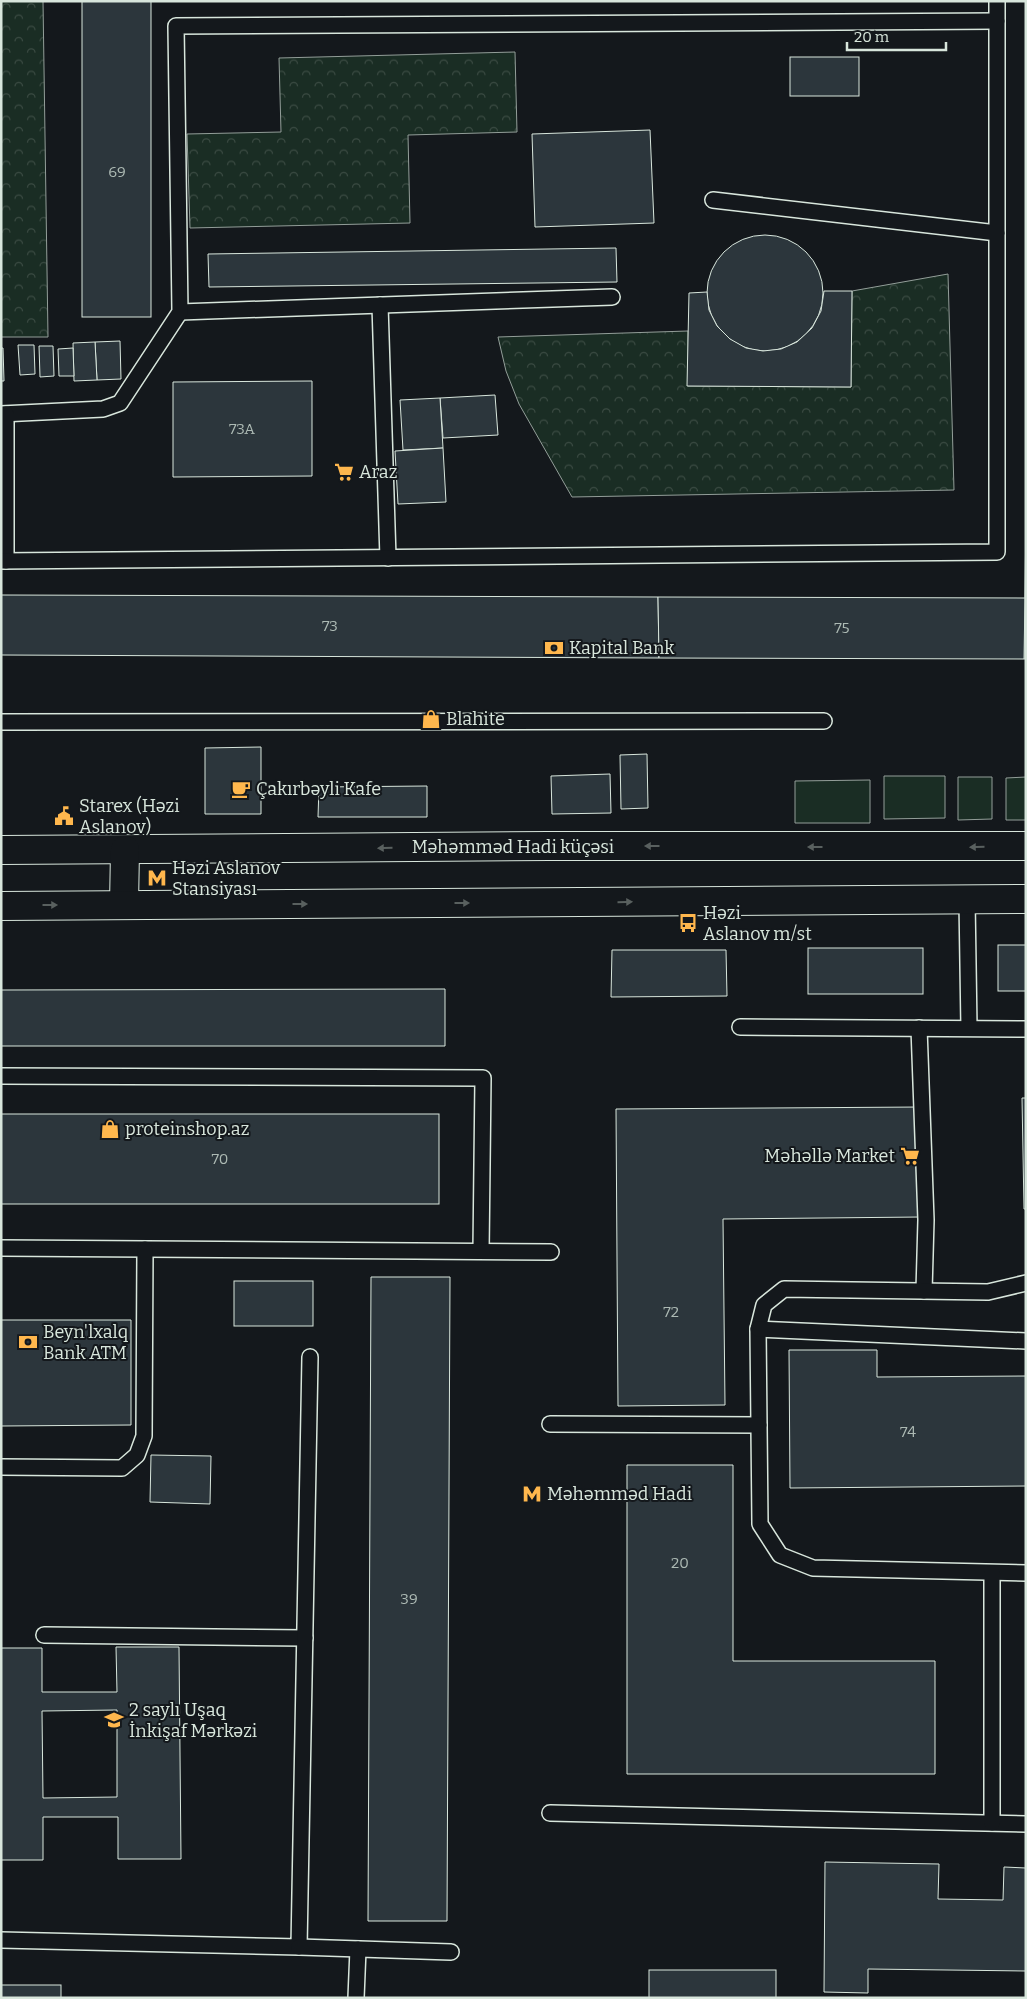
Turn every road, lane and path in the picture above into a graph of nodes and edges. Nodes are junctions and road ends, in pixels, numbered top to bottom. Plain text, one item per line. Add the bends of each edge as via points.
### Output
1 (997, 1) edge
2 (996, 21) junction
3 (713, 200) dead end
4 (997, 233) junction
5 (612, 298) dead end
6 (380, 305) junction
7 (180, 312) junction
8 (3, 414) edge
9 (388, 558) junction
10 (4, 561) edge
11 (824, 721) dead end
12 (1, 722) edge
13 (1026, 846) edge
14 (1, 850) edge
15 (126, 850) junction
16 (966, 900) junction
17 (1026, 900) edge
18 (124, 905) junction
19 (1, 906) edge
20 (740, 1027) dead end
21 (919, 1028) junction
22 (969, 1028) junction
23 (1026, 1029) edge
24 (1, 1076) edge
25 (1, 1248) edge
26 (145, 1249) junction
27 (481, 1251) junction
28 (551, 1252) dead end
29 (1026, 1283) edge
30 (924, 1291) junction
31 (758, 1329) junction
32 (1026, 1340) edge
33 (310, 1357) dead end
34 (550, 1424) dead end
35 (759, 1425) junction
36 (1, 1467) edge
37 (992, 1573) junction
38 (1026, 1573) edge
39 (44, 1635) dead end
40 (305, 1638) junction
41 (550, 1813) dead end
42 (992, 1823) junction
43 (1026, 1824) edge
44 (1, 1940) edge
45 (299, 1947) junction
46 (358, 1949) junction
47 (451, 1952) dead end
48 (356, 1998) edge

1 - 2 lane
2 - 4 lane
2 - 7 lane via 176,26
3 - 4 lane
4 - 9 lane via 997,552
5 - 6 lane
6 - 7 lane
6 - 9 lane
7 - 8 lane via 120,403 103,409
8 - 10 lane
9 - 10 lane
11 - 12 lane
13 -> 15 street, Məhəmməd Hadi küçəsi
14 - 15 street, Məhəmməd Hadi küçəsi
15 - 18 street
16 - 17 street
18 -> 16 street
16 - 22 lane
19 -> 18 street
20 - 21 lane
21 - 22 lane
21 - 30 lane via 926,1220
22 - 23 lane
24 - 27 lane via 483,1078
25 - 26 lane
26 - 27 lane
26 - 36 lane via 144,1436 137,1456 122,1468
27 - 28 lane
29 - 30 lane via 988,1292
30 - 31 lane via 784,1289 764,1305
31 - 32 lane
31 - 35 lane
33 - 40 lane
34 - 35 lane
35 - 37 lane via 760,1524 780,1556 813,1568
37 - 38 lane
37 - 42 lane
39 - 40 lane
40 - 45 lane
41 - 42 lane
42 - 43 lane
44 - 45 lane
45 - 46 lane
46 - 47 lane
46 - 48 lane

